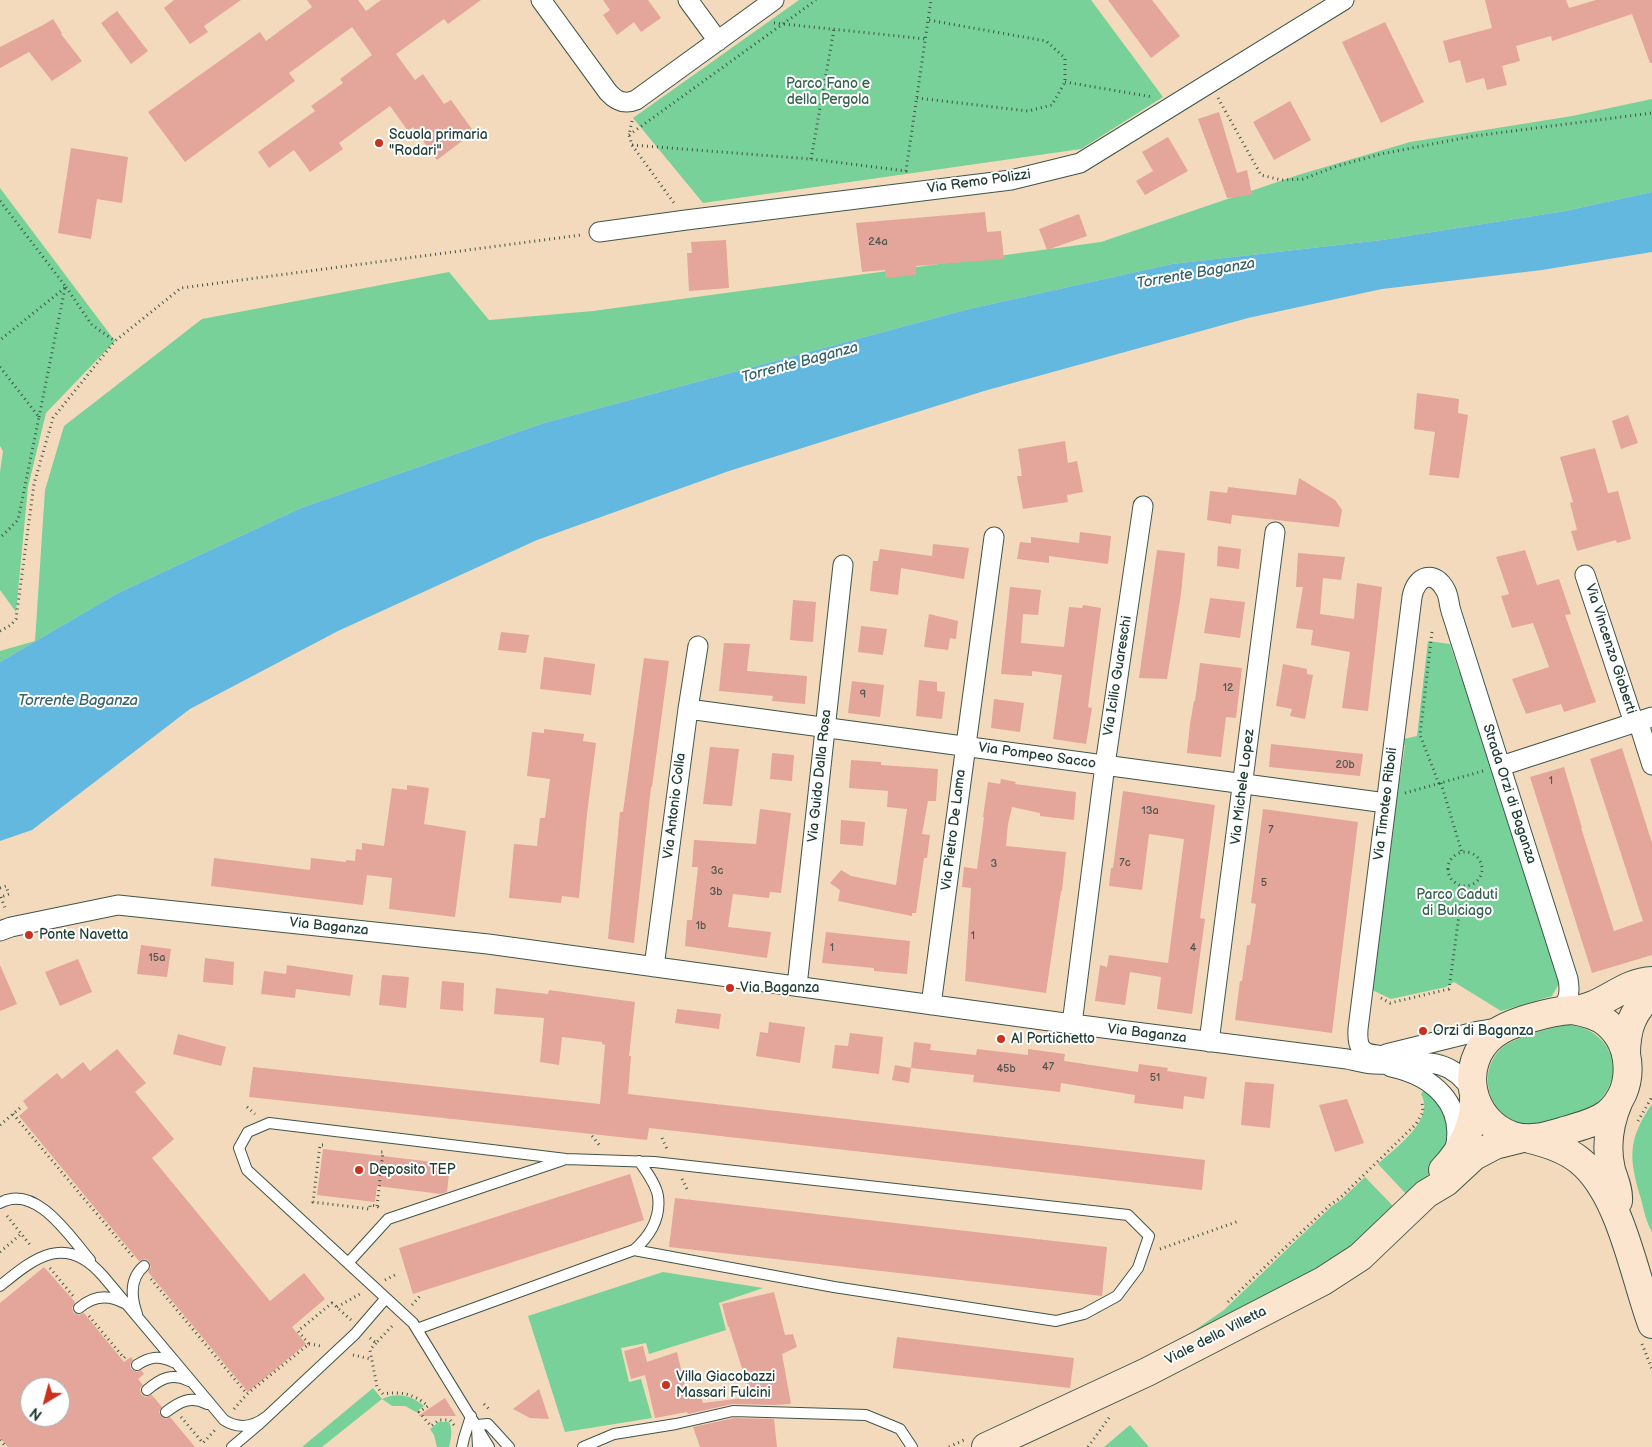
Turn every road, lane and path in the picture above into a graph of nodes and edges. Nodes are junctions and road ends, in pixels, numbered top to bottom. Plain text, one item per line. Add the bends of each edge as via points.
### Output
1 (541, 0) edge
2 (688, 0) edge
3 (774, 0) edge
4 (816, 0) edge
5 (931, 0) edge
6 (1344, 0) edge
7 (928, 20) junction
8 (746, 21) junction
9 (783, 24) junction
10 (834, 30) junction
11 (926, 39) junction
12 (718, 41) junction
13 (1065, 82) junction
14 (1210, 83) junction
15 (917, 98) junction
16 (636, 100) junction
17 (1181, 101) junction
18 (1652, 113) edge
19 (629, 135) junction
20 (632, 145) junction
21 (811, 159) junction
22 (0, 201) edge
23 (686, 220) junction
24 (599, 232) joint
25 (66, 287) junction
26 (0, 340) edge
27 (115, 342) junction
28 (0, 367) edge
29 (38, 417) junction
30 (1143, 506) dead end
31 (1275, 532) dead end
32 (994, 537) dead end
33 (0, 538) edge
34 (843, 565) dead end
35 (1585, 575) dead end
36 (1430, 577) joint
37 (0, 631) edge
38 (1432, 632) dead end
39 (698, 646) dead end
40 (688, 709) junction
41 (1642, 720) edge
42 (826, 728) junction
43 (964, 746) junction
44 (1105, 765) junction
45 (1652, 765) edge
46 (1501, 766) junction
47 (1440, 783) junction
48 (1244, 784) junction
49 (1386, 801) junction
50 (1462, 853) junction
51 (1463, 886) junction
52 (0, 888) edge
53 (1, 898) edge
54 (5, 908) dead end
55 (0, 931) edge
56 (654, 967) junction
57 (1652, 981) edge
58 (797, 986) junction
59 (1363, 989) junction
60 (1652, 994) edge
61 (931, 1005) junction
62 (1562, 1011) junction
63 (1072, 1024) junction
64 (1510, 1025) junction
65 (1358, 1040) junction
66 (1209, 1042) junction
67 (1626, 1055) junction
68 (1343, 1059) junction
69 (1378, 1060) junction
70 (1433, 1085) junction
71 (1473, 1094) junction
72 (1652, 1097) edge
73 (1619, 1100) junction
74 (20, 1108) dead end
75 (13, 1114) junction
76 (0, 1125) edge
77 (1636, 1125) dead end
78 (1525, 1138) junction
79 (329, 1146) dead end
80 (374, 1151) dead end
81 (566, 1159) junction
82 (640, 1161) junction
83 (1447, 1166) junction
84 (1426, 1194) junction
85 (0, 1203) edge
86 (377, 1206) junction
87 (383, 1214) dead end
88 (5, 1215) dead end
89 (1619, 1220) junction
90 (1239, 1221) dead end
91 (22, 1234) junction
92 (634, 1250) junction
93 (1156, 1251) dead end
94 (0, 1252) edge
95 (40, 1257) junction
96 (134, 1259) dead end
97 (348, 1263) junction
98 (145, 1270) joint
99 (103, 1276) junction
100 (0, 1286) edge
101 (420, 1296) dead end
102 (386, 1298) junction
103 (80, 1307) junction
104 (130, 1308) junction
105 (1222, 1308) dead end
106 (403, 1314) junction
107 (1652, 1324) edge
108 (144, 1325) junction
109 (360, 1328) junction
110 (417, 1329) junction
111 (376, 1343) junction
112 (138, 1365) joint
113 (179, 1368) junction
114 (195, 1387) junction
115 (147, 1390) dead end
116 (247, 1394) junction
117 (214, 1409) junction
118 (169, 1410) joint
119 (1114, 1410) dead end
120 (266, 1417) junction
121 (224, 1420) junction
122 (474, 1420) junction
123 (454, 1429) dead end
124 (0, 1440) edge
125 (203, 1443) junction
126 (977, 1443) edge
127 (6, 1447) edge
128 (198, 1447) edge
129 (232, 1447) edge
130 (462, 1447) edge
131 (478, 1447) edge
132 (489, 1447) edge
133 (509, 1447) edge
134 (583, 1447) edge
135 (912, 1447) edge
136 (949, 1447) edge
137 (1088, 1447) edge

1 - 16 street via 608,92 621,102
2 - 12 street
3 - 8 street
4 - 9 path
5 - 7 path
6 - 14 street, Via Remo Polizzi
7 - 11 path
7 - 13 path via 1046,41 1065,58
8 - 9 path
8 - 12 street
9 - 10 path
9 - 19 path
10 - 11 path
10 - 21 path
11 - 15 path
12 - 16 street
13 - 15 path via 1052,105 1028,111
13 - 17 path
14 - 17 street, Via Remo Polizzi
14 - 18 path via 1261,174 1281,180 1303,179 1381,154 1474,136
15 - 21 path via 906,170
16 - 19 path
17 - 23 street, Via Remo Polizzi via 1080,163 1011,180
19 - 20 path
20 - 21 path
20 - 23 path
22 - 25 path
23 - 24 street, Via Remo Polizzi
24 - 27 path via 181,288
25 - 26 path
25 - 27 path via 92,325
25 - 29 path
27 - 37 path via 53,418 34,484 16,619
28 - 29 path
29 - 33 path via 18,520
30 - 44 street, Via Icilio Guareschi
31 - 48 street, Via Michele Lopez
32 - 43 street, Via Pietro De Lama
34 - 42 street, Via Guido Dalla Rosa
35 - 41 street, Via Vincenzo Gioberti
36 - 46 street, Strada Orzi di Baganza via 1440,582 1448,595
36 - 49 street, Via Timoteo Riboli via 1418,582 1412,594
38 - 47 path via 1420,735
39 - 40 street, Via Antonio Colla
40 - 42 street, Via Pompeo Sacco
40 - 56 street, Via Antonio Colla
41 - 45 street, Via Vincenzo Gioberti
41 - 46 street
42 - 43 street, Via Pompeo Sacco
42 - 58 street, Via Guido Dalla Rosa
43 - 44 street, Via Pompeo Sacco
43 - 61 street, Via Pietro De Lama
44 - 48 street, Via Pompeo Sacco
44 - 63 street, Via Icilio Guareschi
46 - 47 path
46 - 62 street, Strada Orzi di Baganza via 1568,979 1569,990
47 - 49 path
47 - 50 path
48 - 49 street, Via Pompeo Sacco
48 - 66 street, Via Michele Lopez
49 - 59 street, Via Timoteo Riboli
50 - 51 path via 1450,862 1449,872 1454,881
50 - 51 path via 1477,857 1482,871 1477,881
51 - 59 path via 1449,989 1390,1002
52 - 53 path via 6,886 9,894
53 - 54 path
55 - 56 street, Via Baganza via 118,905 482,943
56 - 58 street, Via Baganza
57 - 62 street via 1630,986 1592,1007
58 - 61 street, Via Baganza
59 - 65 street, Via Timoteo Riboli
60 - 67 street via 1642,1002 1632,1018 1626,1038
61 - 63 street, Via Baganza
62 - 64 street, Via Baganza
62 - 67 street, Via Baganza via 1591,1014 1607,1024 1619,1038
63 - 66 street, Via Baganza
64 - 69 street, Via Baganza via 1398,1052
64 - 71 street, Via Baganza via 1493,1035 1480,1050 1472,1068
65 - 68 street via 1353,1054
65 - 69 street via 1363,1051
66 - 68 street, Via Baganza
67 - 73 street, Via Baganza via 1626,1082
68 - 69 street, Via Baganza
69 - 70 street
69 - 71 street, Via Baganza via 1445,1066 1461,1076
70 - 83 street via 1444,1095 1456,1119 1457,1138
70 - 105 path via 1419,1093 1423,1112 1416,1124
71 - 78 street, Via Baganza via 1490,1123 1507,1134
71 - 83 street, Viale della Villetta via 1473,1119 1465,1140
72 - 77 path
73 - 78 street, Via Baganza via 1607,1114 1590,1123 1544,1137
73 - 89 street via 1608,1140 1618,1193
74 - 75 path
75 - 76 path
75 - 96 path
78 - 84 street, Viale della Villetta via 1486,1149
78 - 89 street via 1559,1148 1580,1161 1600,1184
79 - 86 path via 320,1145 313,1202 370,1209 370,1205
80 - 86 path via 383,1152
81 - 82 lane
81 - 97 lane via 388,1219
81 - 97 lane via 269,1123 248,1132 239,1148 247,1170
82 - 92 lane via 658,1195 657,1211 647,1239
82 - 92 lane via 1128,1215 1149,1236 1138,1268 1117,1296 1084,1314 1056,1321 834,1287
83 - 84 street, Viale della Villetta
84 - 126 street, Viale della Villetta via 1360,1257 1323,1281 1147,1372
85 - 99 lane via 9,1198 21,1198 43,1208
86 - 87 path
88 - 91 path
89 - 107 street
90 - 93 path
91 - 94 path
91 - 95 path
92 - 110 lane
95 - 99 lane via 72,1254 88,1261
95 - 100 lane
95 - 103 path
97 - 102 lane
98 - 108 lane via 135,1276 132,1292
98 - 116 path
99 - 104 lane
101 - 106 path
102 - 106 lane
102 - 109 lane
103 - 104 lane via 104,1296
103 - 112 path via 124,1358 129,1354
104 - 108 lane
106 - 110 lane
106 - 111 path
108 - 113 lane
109 - 111 path
109 - 116 path via 332,1303 298,1331 309,1344
109 - 120 lane
110 - 122 lane
111 - 123 path via 370,1350 377,1387 383,1394 400,1392 413,1395 428,1406 420,1412 431,1426 439,1420 450,1420
112 - 113 lane via 149,1358 162,1358
113 - 114 lane
114 - 115 lane via 172,1376 159,1380
114 - 117 lane
116 - 121 path
117 - 118 lane via 196,1399 183,1400
117 - 121 lane
118 - 125 path
119 - 137 path
120 - 121 lane via 246,1426
120 - 129 lane
121 - 125 path
122 - 130 lane
122 - 131 lane
122 - 132 lane
122 - 133 lane via 488,1424
124 - 127 path
125 - 128 path
126 - 136 path
134 - 135 lane via 614,1434 733,1411 866,1415 900,1428

